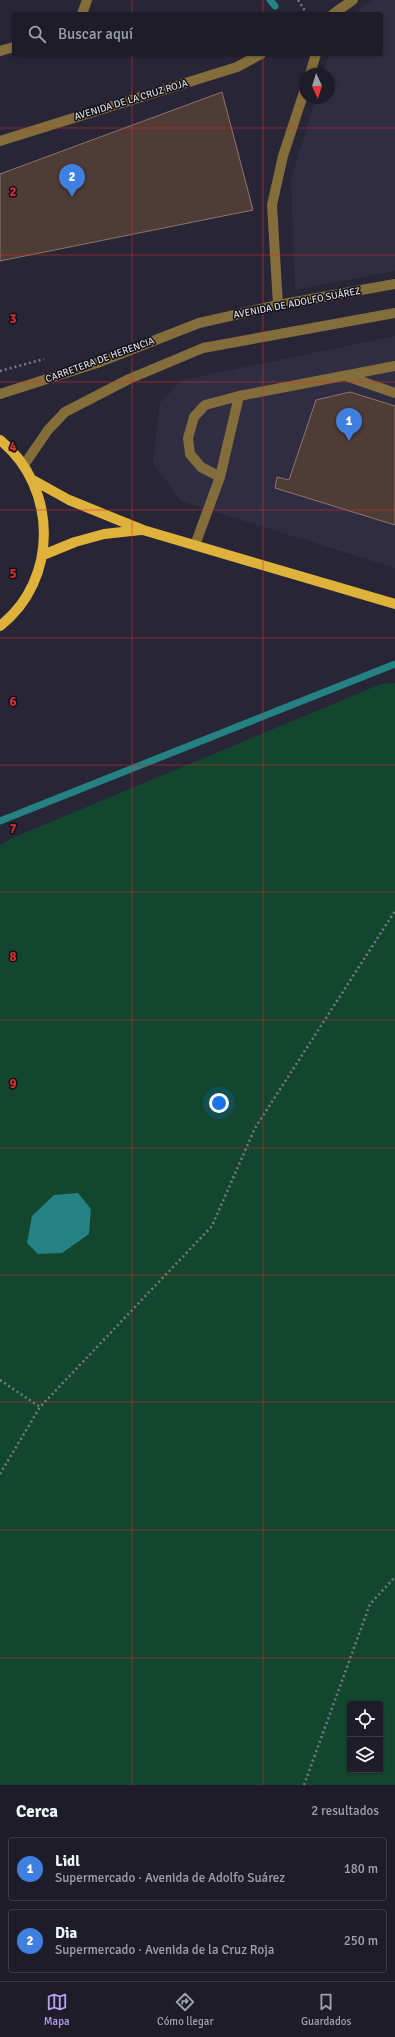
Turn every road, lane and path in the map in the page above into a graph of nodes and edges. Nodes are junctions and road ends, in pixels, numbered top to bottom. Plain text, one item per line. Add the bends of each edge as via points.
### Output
1 (87, 0) edge
2 (298, 0) edge
3 (353, 0) edge
4 (83, 12) edge
5 (306, 12) edge
6 (336, 12) edge
7 (12, 48) edge
8 (0, 51) edge
9 (257, 56) edge
10 (315, 56) edge
11 (312, 68) edge
12 (300, 104) edge
13 (0, 141) edge
14 (395, 284) edge
15 (278, 305) junction
16 (395, 313) edge
17 (199, 323) joint
18 (395, 366) edge
19 (345, 376) junction
20 (395, 393) edge
21 (0, 394) edge
22 (239, 396) junction
23 (0, 440) edge
24 (24, 465) junction
25 (220, 477) junction
26 (33, 480) junction
27 (143, 530) junction
28 (195, 545) junction
29 (43, 555) junction
30 (395, 604) edge
31 (0, 626) edge
32 (395, 911) edge
33 (0, 1380) edge
34 (40, 1407) junction
35 (0, 1474) edge
36 (395, 1577) edge
37 (304, 1785) edge

1 - 4 street
2 - 5 path
3 - 6 street
7 - 8 street
9 - 13 street, AVENIDA DE LA CRUZ ROJA via 237,67
10 - 11 street
12 - 15 street via 283,156 272,205
14 - 15 street, AVENIDA DE ADOLFO SUÁREZ
15 - 17 street, AVENIDA DE ADOLFO SUÁREZ
16 - 24 street via 203,348 129,379 65,412 48,430
17 - 21 street, CARRETERA DE HERENCIA via 97,362
18 - 19 street
19 - 20 street
19 - 22 street
22 - 25 street
22 - 25 street via 205,405 194,417 188,438 190,454 201,467
23 - 24 main road
24 - 26 main road
25 - 28 street
26 - 27 main road via 69,500
26 - 29 main road via 44,515
27 - 28 main road
27 - 29 main road via 104,534 74,542
28 - 30 main road
29 - 31 main road via 32,588 12,617
32 - 34 path via 255,1128 212,1226
33 - 34 path
34 - 35 path
36 - 37 path via 370,1604

